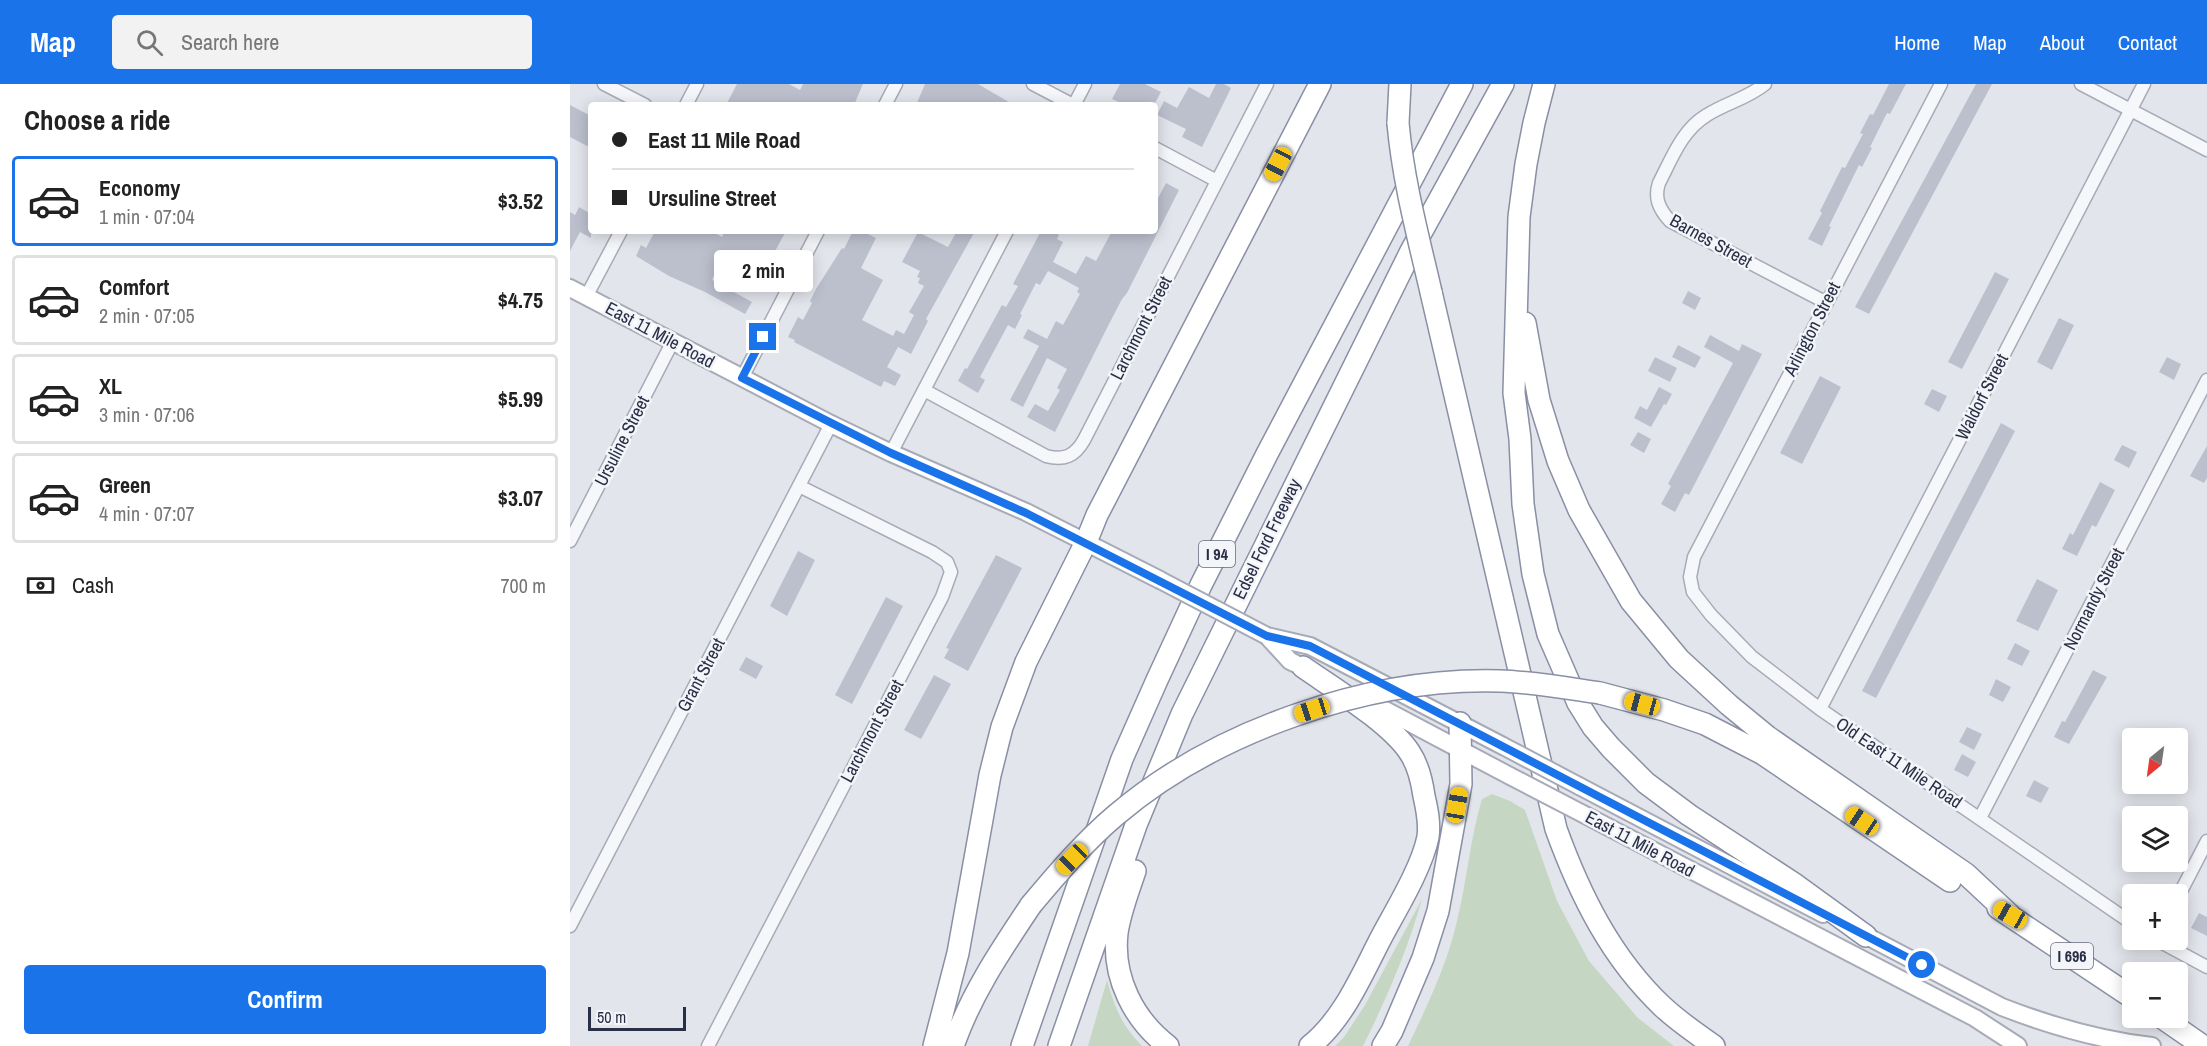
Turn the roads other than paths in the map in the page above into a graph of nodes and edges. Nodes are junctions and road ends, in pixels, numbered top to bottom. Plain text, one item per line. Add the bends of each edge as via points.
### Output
1 (604, 84) edge
2 (697, 84) edge
3 (896, 84) edge
4 (1033, 84) edge
5 (1085, 84) edge
6 (1267, 84) edge
7 (1320, 84) edge
8 (1400, 84) edge
9 (1462, 84) edge
10 (1503, 84) edge
11 (1544, 84) edge
12 (1765, 84) edge
13 (1941, 84) edge
14 (2081, 84) edge
15 (2144, 84) edge
16 (639, 102) edge
17 (688, 102) edge
18 (887, 102) edge
19 (1067, 102) edge
20 (1075, 102) edge
21 (2131, 110) junction
22 (1158, 150) edge
23 (2207, 150) edge
24 (1217, 181) junction
25 (619, 234) edge
26 (816, 234) edge
27 (1005, 234) edge
28 (1519, 238) junction
29 (570, 288) edge
30 (586, 297) junction
31 (1825, 302) junction
32 (673, 342) junction
33 (742, 378) junction
34 (2207, 380) edge
35 (924, 390) junction
36 (831, 424) junction
37 (891, 453) junction
38 (799, 486) junction
39 (570, 541) edge
40 (1086, 543) junction
41 (1690, 577) joint
42 (1267, 636) junction
43 (1303, 667) junction
44 (1820, 709) junction
45 (1460, 723) junction
46 (1460, 749) junction
47 (1980, 818) junction
48 (1136, 825) junction
49 (2207, 841) edge
50 (2185, 884) edge
51 (2010, 915) junction
52 (2122, 916) edge
53 (570, 926) edge
54 (1866, 936) junction
55 (2176, 950) edge
56 (2207, 967) edge
57 (2122, 991) edge
58 (2177, 1028) edge
59 (2106, 1039) junction
60 (708, 1046) edge
61 (934, 1046) edge
62 (953, 1046) edge
63 (1022, 1046) edge
64 (1059, 1046) edge
65 (1168, 1046) edge
66 (1310, 1046) edge
67 (1383, 1046) edge
68 (1714, 1046) edge
69 (2018, 1046) edge
70 (2088, 1046) edge
71 (2152, 1046) edge
72 (2203, 1046) edge

1 - 16 street
2 - 17 street
3 - 18 street
4 - 19 street
5 - 20 street
6 - 24 street, Larchmont Street
7 - 40 highway via 1097,514
8 - 68 highway, bridge via 1398,123 1410,202 1556,829 1586,902 1618,956 1664,1008
9 - 63 highway, Edsel Ford Freeway / I 94 via 1267,454 1161,670 1122,759
10 - 48 highway, Edsel Ford Freeway / I 94 via 1411,251 1307,458 1182,714
11 - 28 highway via 1526,164
12 - 31 street, Barnes Street via 1707,115 1687,132 1659,183 1658,204 1670,220
13 - 31 street, Arlington Street
14 - 21 street
15 - 21 street, Waldorf Street
21 - 23 street
21 - 44 street, Waldorf Street
22 - 24 street
24 - 35 street, Larchmont Street via 1075,453 1062,458 1046,456
25 - 30 street
26 - 33 street
27 - 35 street
28 - 51 highway via 1525,327 1539,400 1579,510 1631,601 1679,659 1729,705 1768,737 1966,874
28 - 54 highway via 1514,393 1523,504 1533,574 1548,634 1578,703 1611,748 1646,783
29 - 30 main road, East 11 Mile Road
30 - 32 main road, East 11 Mile Road
31 - 41 street, Arlington Street via 1694,557
32 - 33 main road, East 11 Mile Road
32 - 39 street, Ursuline Street
33 - 36 main road, East 11 Mile Road
34 - 47 street, Normandy Street
35 - 37 street
36 - 37 main road, East 11 Mile Road
36 - 38 street, Grant Street
37 - 40 main road, East 11 Mile Road
38 - 53 street, Grant Street
38 - 60 street, Larchmont Street via 932,552 947,562 951,572 942,597
40 - 42 main road, East 11 Mile Road, bridge
40 - 61 highway via 1026,662 1002,728 958,953
41 - 44 street, Old East 11 Mile Road via 1699,601 1736,643
42 - 43 main road, East 11 Mile Road via 1290,661
42 - 45 main road, East 11 Mile Road via 1310,646
43 - 46 main road, East 11 Mile Road
43 - 66 highway via 1384,725 1410,753 1429,818 1423,854 1399,903 1333,1024
44 - 47 street, Old East 11 Mile Road
45 - 46 highway
45 - 54 main road, East 11 Mile Road, bridge
46 - 67 highway via 1461,784 1438,910 1423,958
46 - 69 main road, East 11 Mile Road, bridge via 1974,1018
47 - 52 street, Old East 11 Mile Road
48 - 64 highway, Edsel Ford Freeway / I 94
48 - 65 highway via 1137,865 1120,917 1118,964 1123,988 1133,1008
49 - 50 street
51 - 57 highway, I 696
51 - 62 highway, bridge via 1959,886 1763,754 1706,724 1599,693 1499,681 1374,693 1281,720 1203,755 1139,796 1031,904 972,999
54 - 59 main road, East 11 Mile Road via 2002,1007 2056,1027
55 - 56 street
58 - 72 highway
59 - 70 main road
59 - 71 main road, East 11 Mile Road

